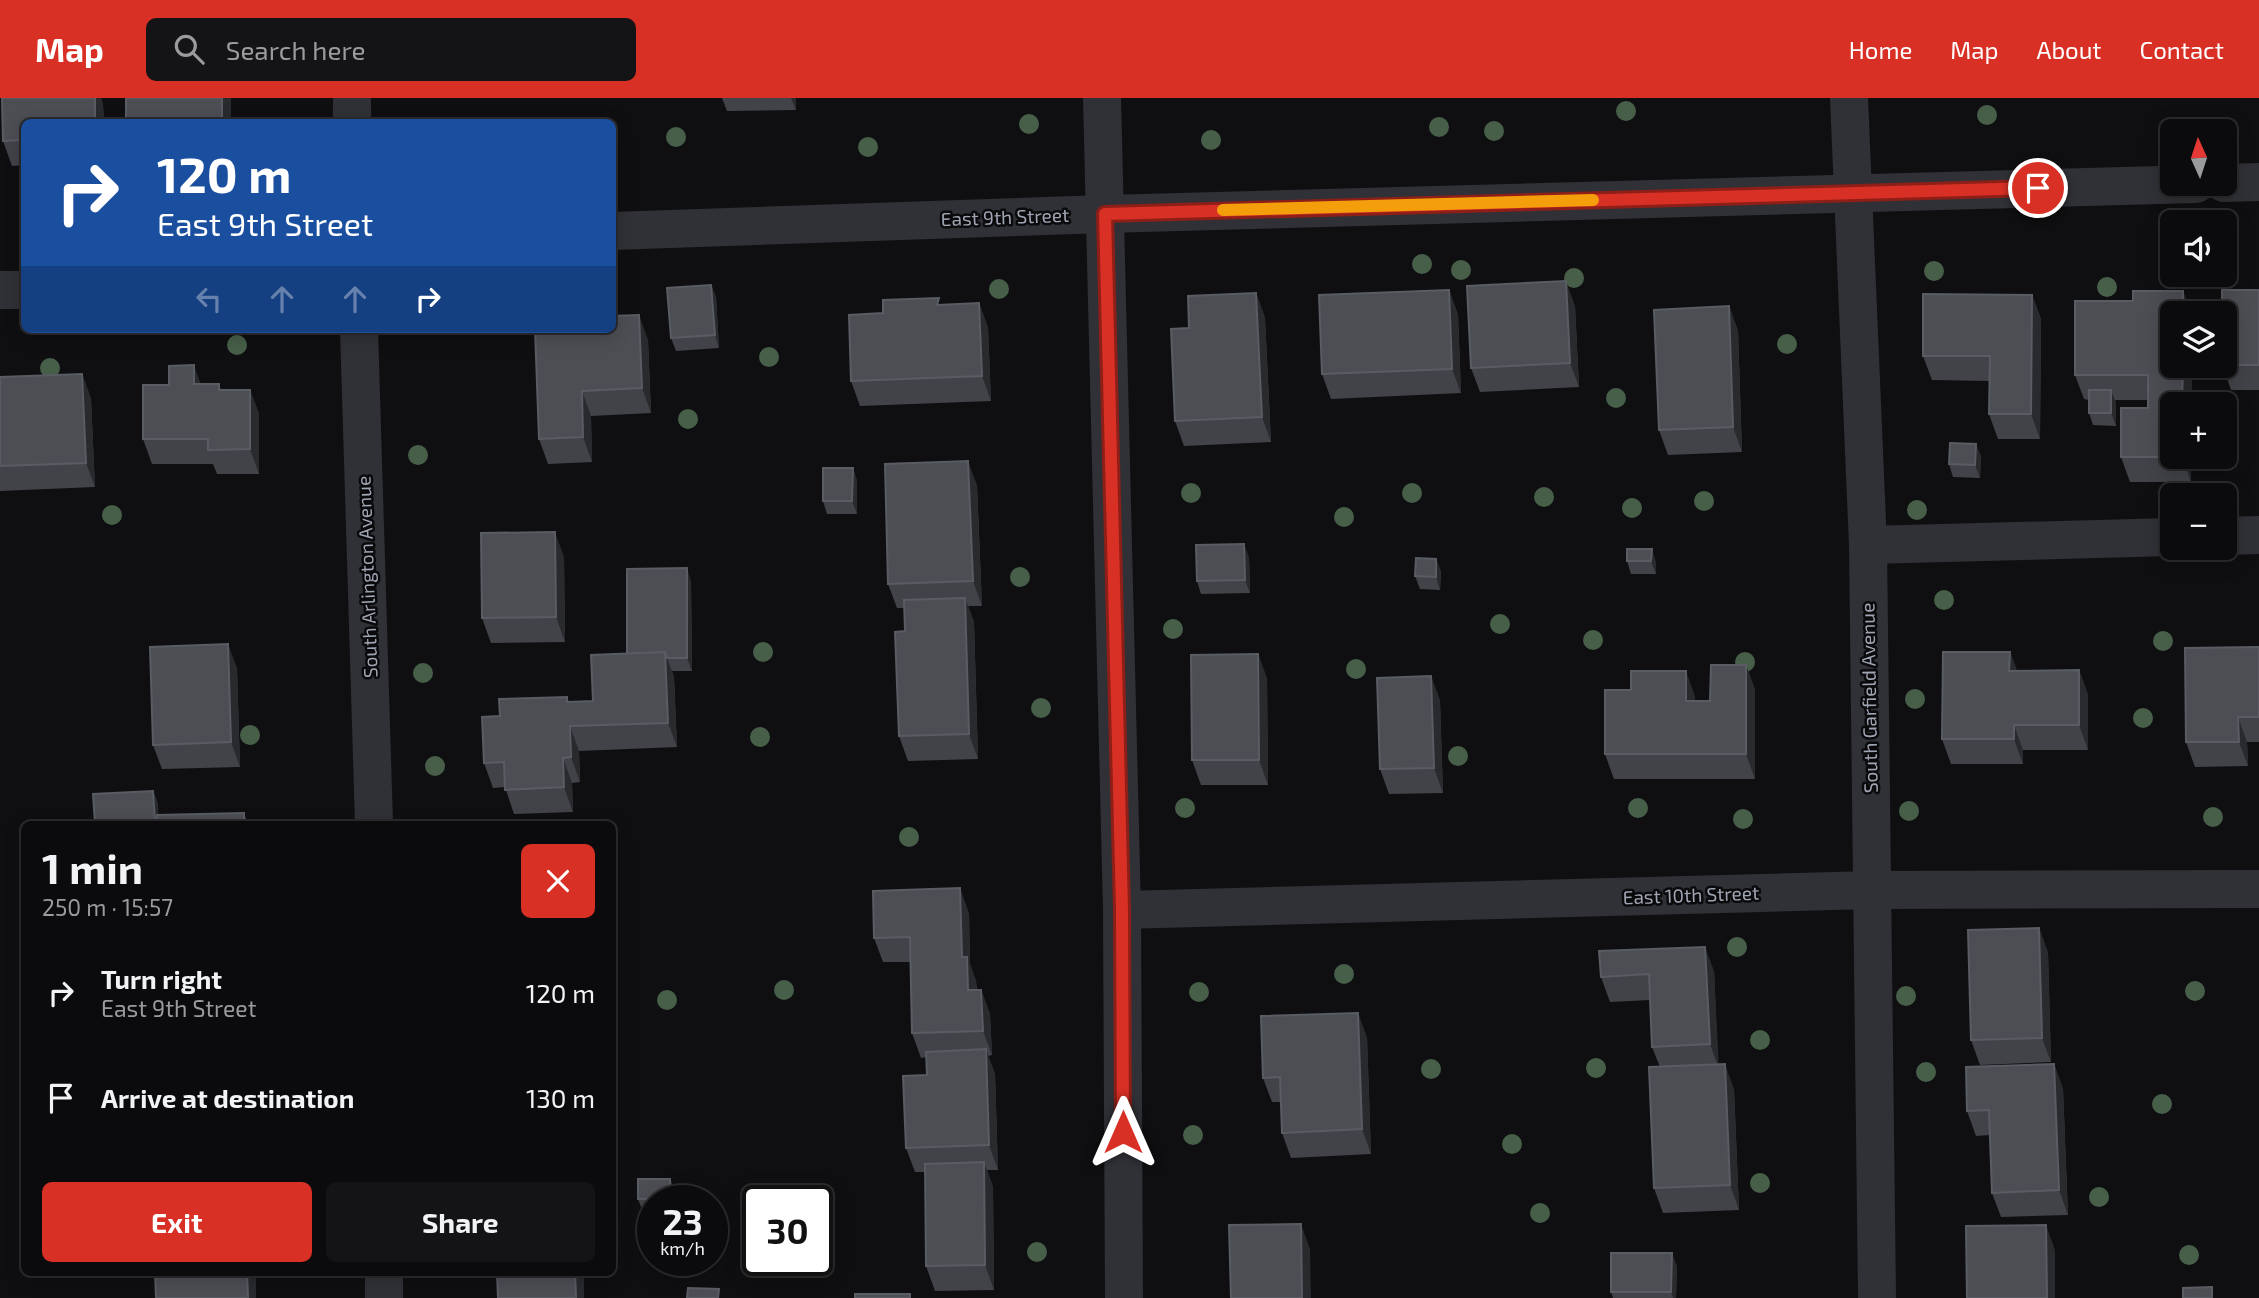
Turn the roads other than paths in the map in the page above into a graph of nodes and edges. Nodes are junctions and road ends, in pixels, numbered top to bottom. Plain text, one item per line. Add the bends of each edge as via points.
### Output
1 (352, 98) edge
2 (1102, 98) edge
3 (1849, 98) edge
4 (352, 119) edge
5 (2259, 182) edge
6 (2237, 183) edge
7 (2160, 185) edge
8 (1853, 192) junction
9 (1105, 214) junction
10 (616, 231) edge
11 (0, 290) edge
12 (21, 290) edge
13 (359, 333) edge
14 (2259, 535) edge
15 (2237, 536) edge
16 (2160, 537) edge
17 (1868, 545) junction
18 (374, 821) edge
19 (2259, 889) edge
20 (1871, 890) junction
21 (1122, 910) junction
22 (384, 1276) edge
23 (384, 1298) edge
24 (1124, 1298) edge
25 (1877, 1298) edge

1 - 4 street
2 - 9 street
3 - 8 street, South Garfield Avenue
5 - 6 street
7 - 8 street, East 9th Street
8 - 9 street, East 9th Street
8 - 17 street, South Garfield Avenue
9 - 10 street, East 9th Street
9 - 21 street
11 - 12 street
13 - 18 street, South Arlington Avenue
14 - 15 street
16 - 17 street
17 - 20 street, South Garfield Avenue
19 - 20 street, East 10th Street
20 - 21 street, East 10th Street
20 - 25 street, South Garfield Avenue
21 - 24 street
22 - 23 street

